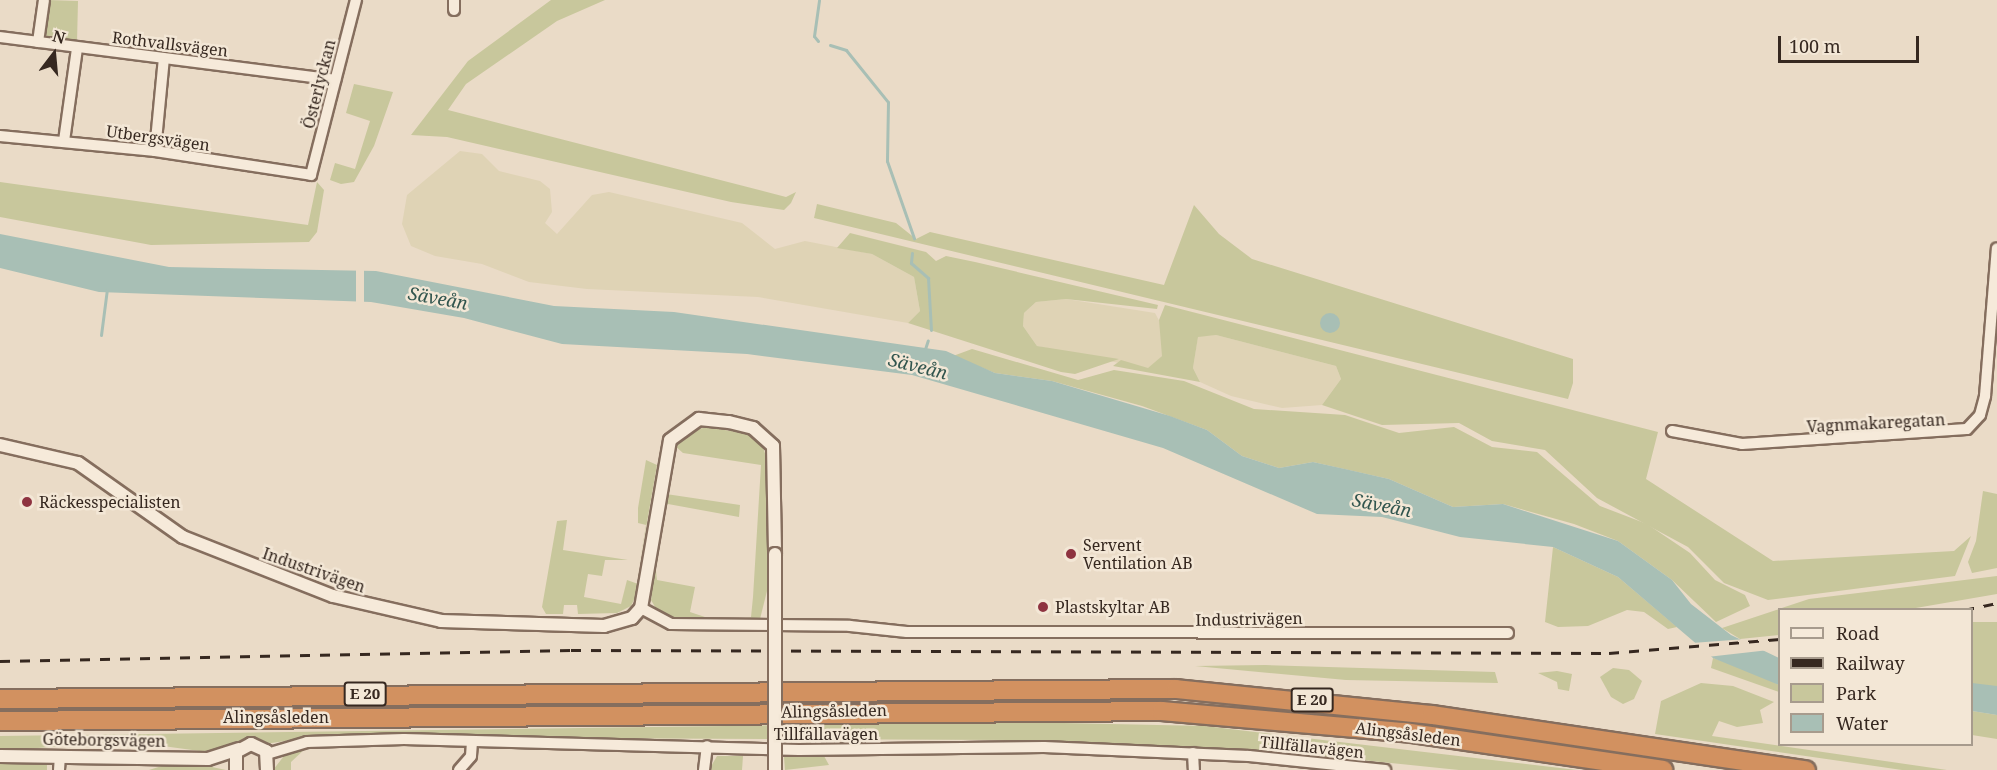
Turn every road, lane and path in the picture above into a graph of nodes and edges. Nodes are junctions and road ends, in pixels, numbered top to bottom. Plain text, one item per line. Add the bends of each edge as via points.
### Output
1 (44, 0) edge
2 (356, 0) edge
3 (0, 37) edge
4 (38, 42) junction
5 (77, 48) junction
6 (164, 58) junction
7 (335, 80) junction
8 (0, 136) edge
9 (64, 141) junction
10 (155, 151) junction
11 (311, 175) joint
12 (1997, 248) edge
13 (1672, 431) dead end
14 (0, 445) edge
15 (641, 608) junction
16 (1508, 633) dead end
17 (0, 699) edge
18 (0, 721) edge
19 (472, 741) junction
20 (707, 746) junction
21 (238, 749) junction
22 (1193, 753) junction
23 (267, 754) junction
24 (0, 756) edge
25 (60, 756) junction
26 (208, 759) junction
27 (268, 769) edge
28 (60, 770) edge
29 (235, 770) edge
30 (459, 770) edge
31 (704, 770) edge
32 (775, 770) edge
33 (1194, 770) edge
34 (1385, 770) edge
35 (1664, 770) edge
36 (1806, 770) edge

1 - 4 street
2 - 7 street, Österlyckan
3 - 4 street, Rothvallsvägen
4 - 5 street, Rothvallsvägen
5 - 6 street, Rothvallsvägen
5 - 9 street
6 - 7 street, Rothvallsvägen
6 - 10 street
7 - 11 street, Österlyckan
8 - 9 street, Utbergsvägen
9 - 10 street, Utbergsvägen
10 - 11 street, Utbergsvägen
12 - 13 street, Vagnmakaregatan via 1985,396 1980,415 1966,429 1742,444
14 - 15 street, Industrivägen via 78,463 183,537 379,610 441,621 604,626 621,623
15 - 16 street, Industrivägen via 670,624 849,626 907,632
15 - 32 street, bridge via 667,448 689,422 742,424 773,446
17 - 36 highway, E 20 via 1176,689 1432,715
18 - 35 highway, Alingsåsleden / E 20 via 1161,711 1404,732
19 - 20 street, Tillfällavägen
19 - 23 street, Tillfällavägen via 317,741
19 - 30 street via 471,756
20 - 22 street, Tillfällavägen
20 - 31 street
21 - 23 street via 254,744
21 - 26 street, Göteborgsvägen
21 - 29 street
22 - 33 street
22 - 34 street, Tillfällavägen
23 - 27 street
24 - 25 street, Göteborgsvägen
25 - 26 street, Göteborgsvägen
25 - 28 street
26 - 29 street, Göteborgsvägen

